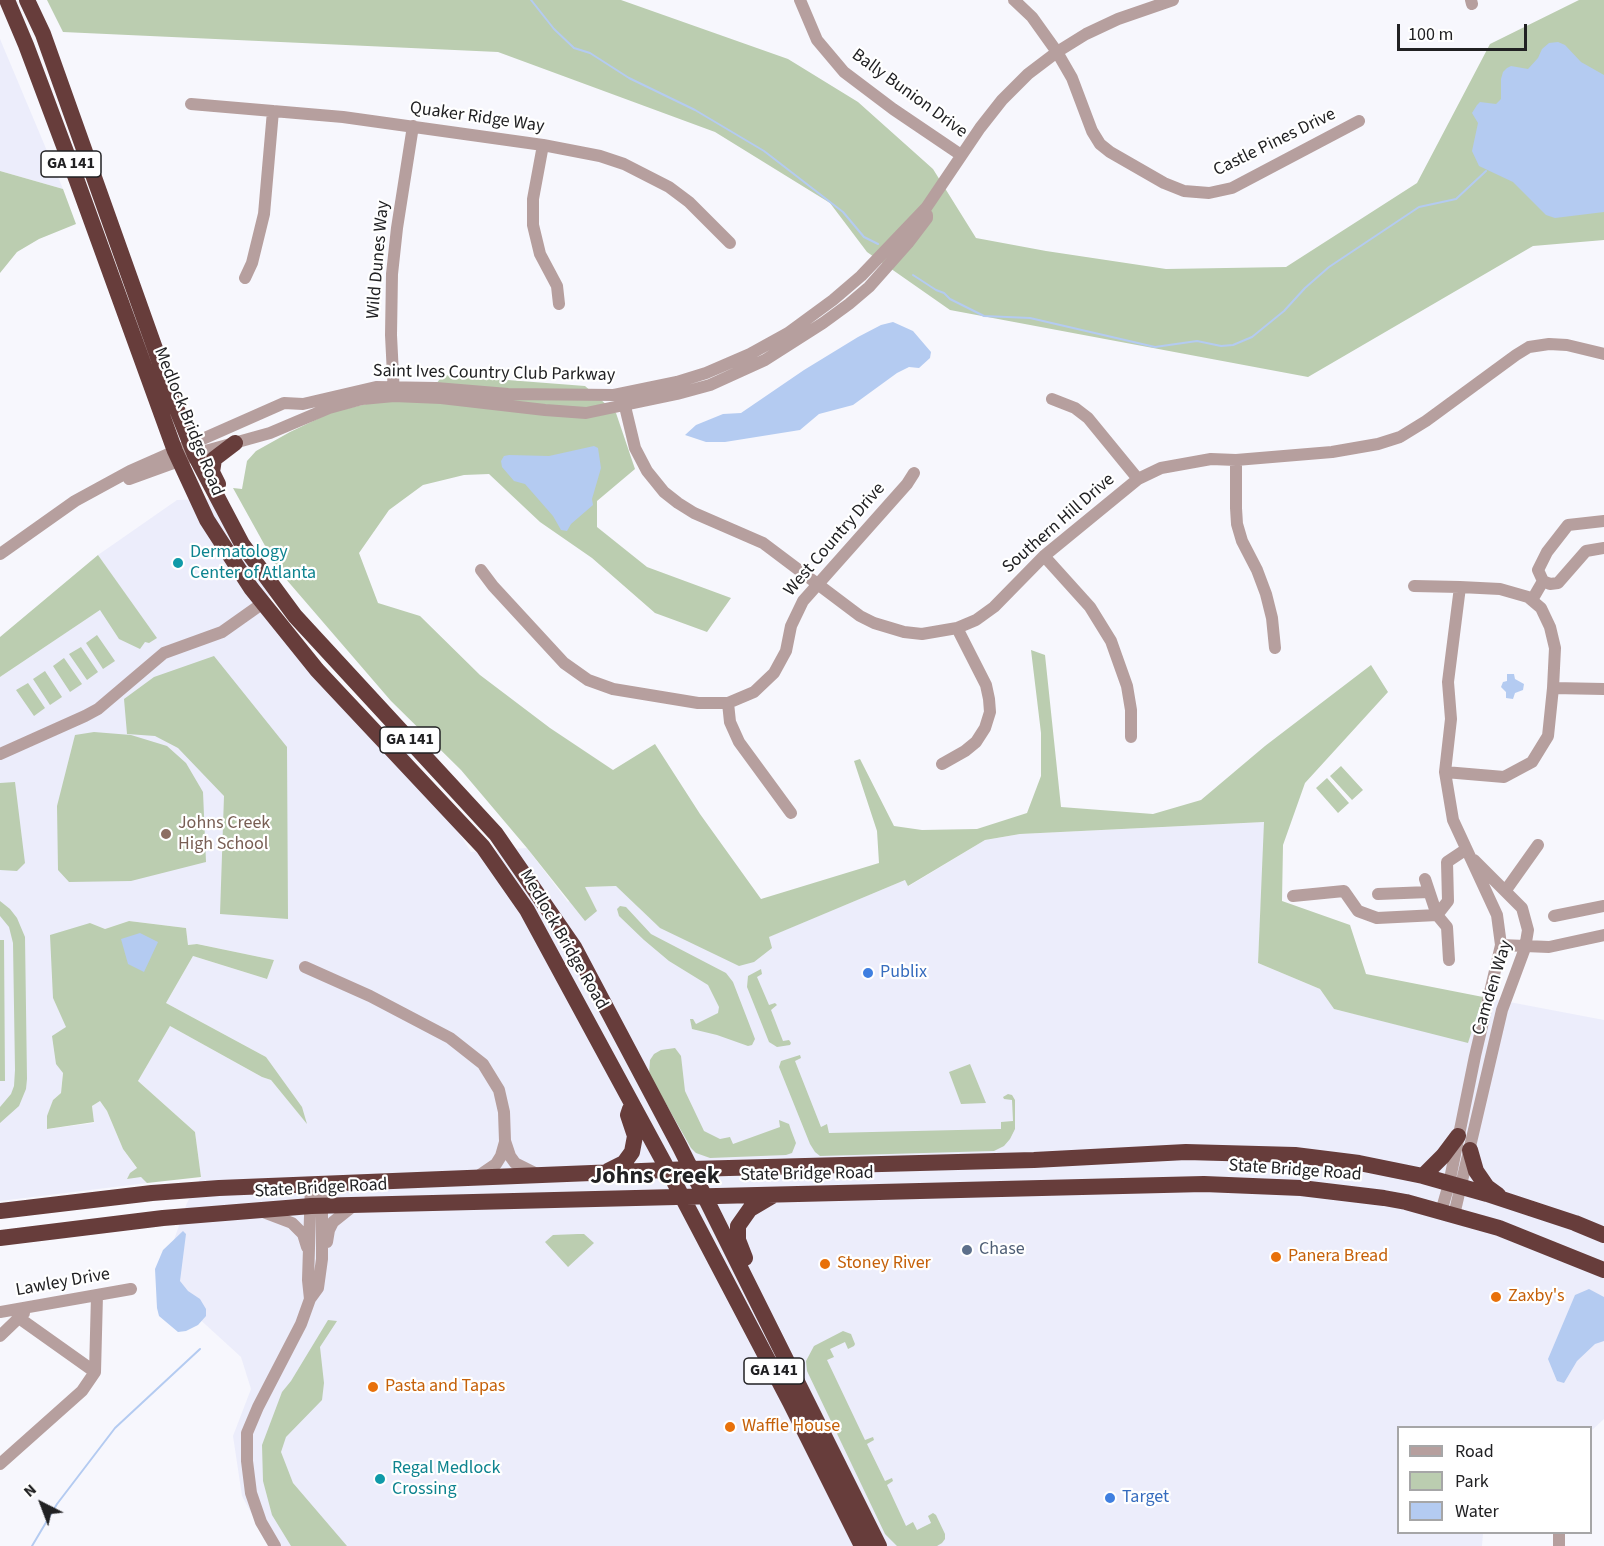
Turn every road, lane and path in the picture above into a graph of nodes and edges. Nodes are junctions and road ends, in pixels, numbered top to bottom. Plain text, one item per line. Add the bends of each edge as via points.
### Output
1 (7, 0) edge
2 (27, 0) edge
3 (800, 0) edge
4 (1014, 0) edge
5 (1173, 0) edge
6 (1057, 52) junction
7 (191, 104) dead end
8 (273, 111) junction
9 (1359, 121) dead end
10 (413, 126) junction
11 (543, 145) junction
12 (961, 155) junction
13 (730, 243) dead end
14 (245, 278) dead end
15 (559, 304) dead end
16 (1604, 354) edge
17 (394, 392) junction
18 (1052, 399) dead end
19 (624, 400) junction
20 (235, 443) junction
21 (185, 452) junction
22 (1236, 460) junction
23 (914, 473) dead end
24 (1138, 479) junction
25 (1604, 521) edge
26 (1604, 548) edge
27 (0, 554) edge
28 (1044, 556) junction
29 (481, 570) dead end
30 (1543, 580) junction
31 (818, 584) junction
32 (1414, 585) dead end
33 (273, 587) junction
34 (1460, 587) junction
35 (1532, 600) junction
36 (263, 603) junction
37 (957, 628) junction
38 (1275, 648) dead end
39 (1553, 688) junction
40 (1604, 689) edge
41 (728, 703) junction
42 (1131, 737) dead end
43 (0, 754) edge
44 (942, 764) dead end
45 (1445, 772) junction
46 (791, 813) dead end
47 (1538, 845) dead end
48 (1465, 850) junction
49 (1506, 890) junction
50 (1378, 894) dead end
51 (1293, 896) dead end
52 (1604, 906) edge
53 (1437, 915) junction
54 (1554, 916) dead end
55 (1604, 935) edge
56 (1501, 945) junction
57 (1526, 945) junction
58 (1449, 960) dead end
59 (305, 967) dead end
60 (632, 1103) junction
61 (1458, 1136) junction
62 (506, 1141) junction
63 (1470, 1150) junction
64 (691, 1169) junction
65 (668, 1170) junction
66 (606, 1172) junction
67 (538, 1175) junction
68 (1423, 1176) junction
69 (477, 1177) junction
70 (316, 1184) junction
71 (1455, 1185) junction
72 (775, 1195) junction
73 (682, 1197) junction
74 (704, 1197) junction
75 (1503, 1199) junction
76 (317, 1205) junction
77 (352, 1206) junction
78 (0, 1211) edge
79 (259, 1211) junction
80 (1448, 1213) junction
81 (1604, 1235) edge
82 (0, 1238) edge
83 (316, 1259) junction
84 (1604, 1270) edge
85 (131, 1289) dead end
86 (751, 1290) junction
87 (97, 1295) junction
88 (31, 1306) junction
89 (0, 1312) edge
90 (19, 1318) junction
91 (0, 1335) edge
92 (95, 1372) junction
93 (1, 1459) edge
94 (872, 1543) edge
95 (274, 1544) edge
96 (890, 1546) edge

1 - 21 highway, Medlock Bridge Road / GA 141
2 - 21 highway, Medlock Bridge Road / GA 141 via 43,34 170,392
3 - 12 street, Bally Bunion Drive via 817,40 844,72
4 - 6 street, Castle Pines Drive via 1032,17
5 - 6 street, Saint Ives Country Club Parkway via 1118,19
6 - 9 street, Castle Pines Drive via 1101,144 1184,191 1209,193 1232,188
6 - 12 street, Saint Ives Country Club Parkway via 1002,100
7 - 8 street, Quaker Ridge Way
8 - 10 street, Quaker Ridge Way
8 - 14 street via 264,214
10 - 11 street, Quaker Ridge Way
10 - 17 street, Wild Dunes Way via 392,274
11 - 13 street, Quaker Ridge Way via 600,156 647,174 689,202
11 - 15 street via 533,199 533,225 540,254 557,286
12 - 19 street, Saint Ives Country Club Parkway via 926,208 861,276 788,333 706,373
16 - 22 street, Southern Hill Drive via 1567,345 1529,347 1400,437 1360,448
17 - 19 street, Saint Ives Country Club Parkway via 586,413
17 - 20 street, Saint Ives Country Club Parkway via 329,408
17 - 21 street, Saint Ives Country Club Parkway via 376,387 303,404 284,403
18 - 24 street via 1088,418
19 - 31 street, Southern Hill Drive via 635,448 664,492 694,513 763,543
20 - 21 street, Saint Ives Country Club Parkway
20 - 33 highway, Medlock Bridge Road via 214,459 212,472 264,562
21 - 27 street via 130,471 75,501
21 - 33 highway, Medlock Bridge Road / GA 141
21 - 36 highway, Medlock Bridge Road / GA 141 via 207,520
22 - 24 street, Southern Hill Drive via 1211,459 1161,468
22 - 38 street via 1238,525 1266,594
23 - 31 street, West Country Drive
24 - 28 street, Southern Hill Drive
25 - 30 street via 1568,525 1538,570
26 - 30 street via 1586,550 1558,583
28 - 37 street, Southern Hill Drive via 994,607
28 - 42 street via 1090,607 1111,641 1127,686
29 - 41 street, West Country Drive via 564,663 588,680 613,689 687,702
30 - 35 street
31 - 37 street, Southern Hill Drive via 860,616 887,628 922,634
31 - 41 street, West Country Drive via 796,613 786,651 774,673 754,692
32 - 34 street
33 - 64 highway, Medlock Bridge Road / GA 141 via 295,616 496,834 521,868 574,947
34 - 35 street via 1500,589
34 - 45 street via 1448,682 1451,719
35 - 39 street via 1551,627 1555,648
36 - 43 street via 222,632 164,653 98,709
36 - 60 highway, Medlock Bridge Road / GA 141 via 317,670 483,847 527,910
37 - 44 street via 986,685 990,712 976,742
39 - 40 street
39 - 45 street via 1548,736 1532,762 1504,777
41 - 46 street via 730,722 739,742
45 - 48 street via 1453,820
47 - 49 street
48 - 49 street, Camden Way
48 - 53 street via 1447,862 1448,901
48 - 56 street, Camden Way via 1497,915
49 - 57 street, Camden Way via 1522,908 1528,930
50 - 53 street via 1427,886
51 - 53 street via 1344,891 1358,911 1377,918
52 - 54 street
53 - 58 street via 1447,927
55 - 57 street via 1549,947
56 - 57 street
56 - 61 street, Camden Way
57 - 63 street, Camden Way via 1502,1010
59 - 62 street via 450,1038 483,1064 499,1090
60 - 65 highway, Medlock Bridge Road / GA 141
60 - 66 highway via 628,1115 635,1136 632,1152 624,1163
61 - 68 highway
61 - 71 street, Camden Way
62 - 67 street via 515,1163
62 - 69 street via 496,1164
63 - 71 street, Camden Way
63 - 75 highway via 1481,1179
64 - 65 highway, State Bridge Road
64 - 68 highway, State Bridge Road via 1186,1152 1295,1155
64 - 74 highway, Medlock Bridge Road / GA 141
65 - 66 highway, State Bridge Road
65 - 73 highway, Medlock Bridge Road / GA 141
66 - 67 highway, State Bridge Road
67 - 69 highway, State Bridge Road
68 - 71 highway, State Bridge Road
69 - 70 highway, State Bridge Road
70 - 76 street
70 - 78 highway, State Bridge Road via 152,1193
71 - 75 highway, State Bridge Road
71 - 80 street
72 - 74 highway, State Bridge Road
72 - 80 highway, State Bridge Road via 1204,1184 1301,1188 1384,1198
72 - 86 highway via 750,1209 738,1226 738,1240 751,1271
73 - 74 highway, State Bridge Road
73 - 77 highway, State Bridge Road
73 - 94 highway, Medlock Bridge Road / GA 141 via 790,1402
74 - 86 highway, Medlock Bridge Road / GA 141
75 - 81 highway, State Bridge Road
76 - 77 highway, State Bridge Road
76 - 79 highway, State Bridge Road
76 - 83 street
77 - 83 street via 333,1222 327,1253
79 - 82 highway, State Bridge Road
79 - 83 street via 298,1228
80 - 84 highway, State Bridge Road via 1499,1228
83 - 95 street via 308,1280 310,1299 301,1324 247,1433 250,1493
85 - 87 street, Lawley Drive
86 - 94 highway, Medlock Bridge Road / GA 141
87 - 88 street, Lawley Drive
87 - 92 street
88 - 89 street, Lawley Drive
88 - 90 street
90 - 91 street
90 - 92 street
92 - 93 street via 82,1391
94 - 96 highway

